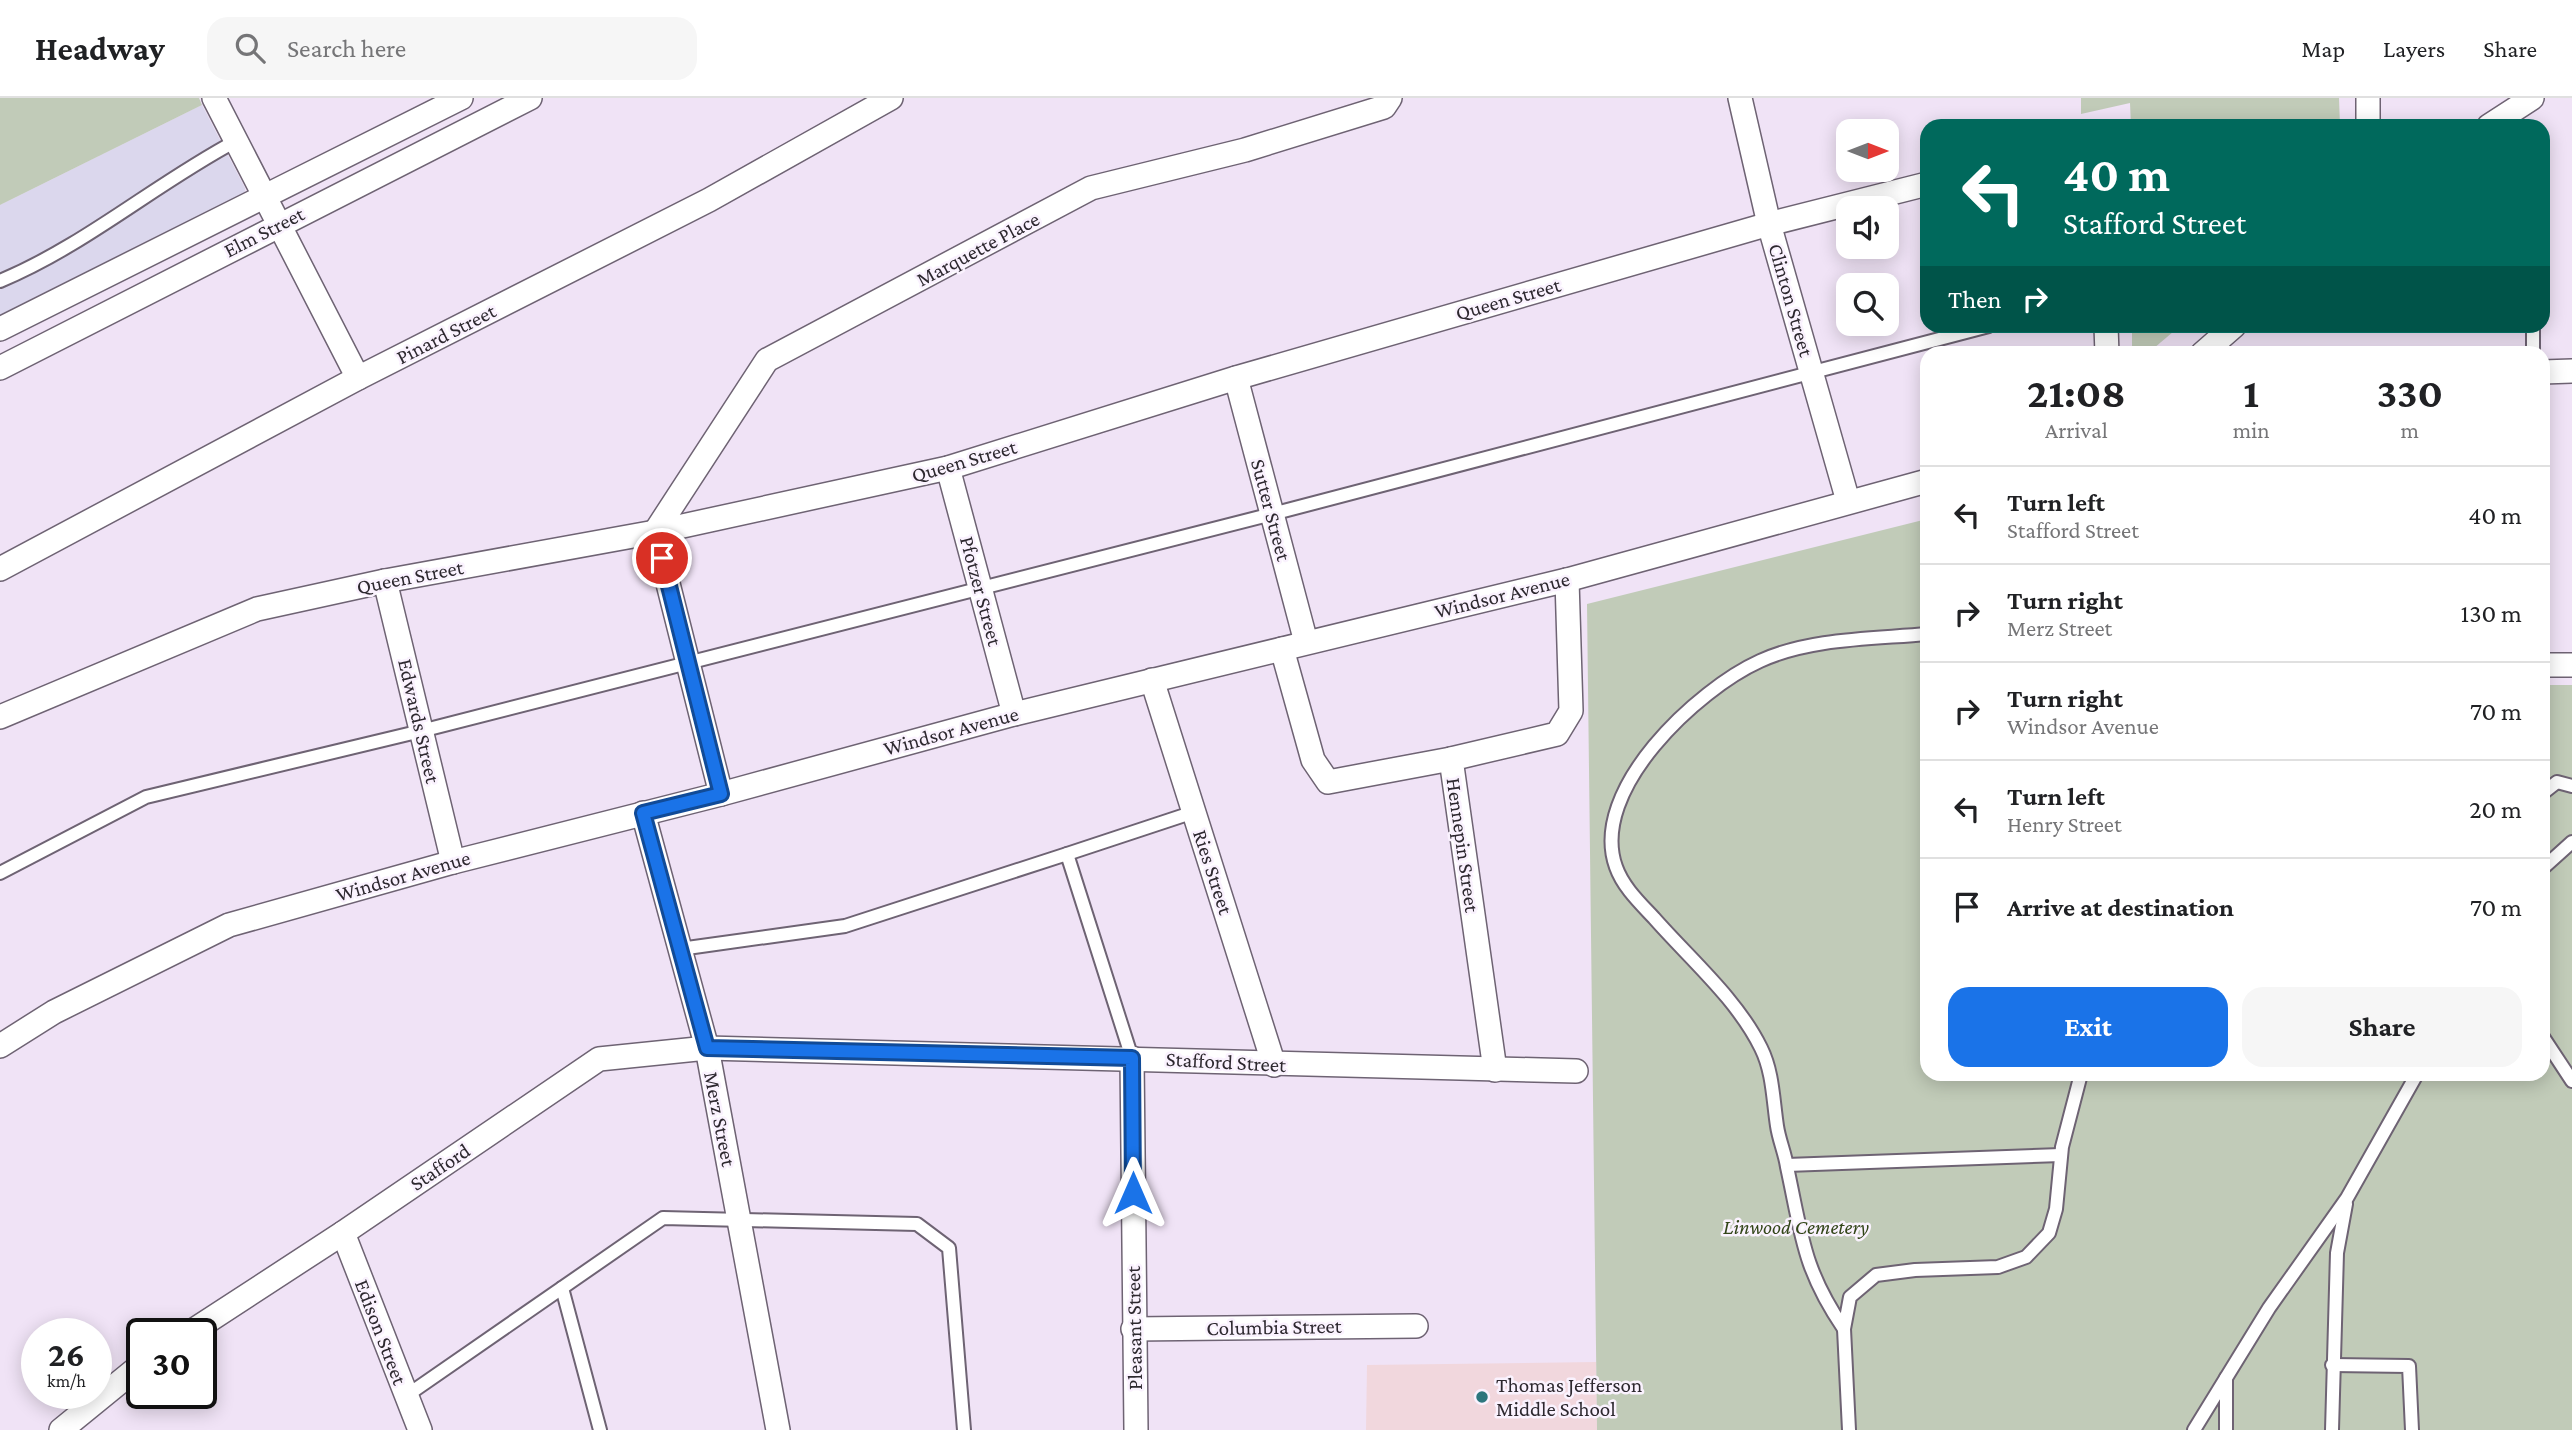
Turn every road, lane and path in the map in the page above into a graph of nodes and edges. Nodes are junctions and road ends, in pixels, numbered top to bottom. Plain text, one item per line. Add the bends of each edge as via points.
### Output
1 (214, 98) edge
2 (461, 98) edge
3 (530, 98) edge
4 (891, 98) edge
5 (1390, 98) edge
6 (1740, 98) edge
7 (2368, 98) edge
8 (2532, 98) edge
9 (2368, 119) edge
10 (2516, 119) edge
11 (236, 141) junction
12 (1920, 186) edge
13 (266, 196) junction
14 (280, 223) junction
15 (1769, 224) junction
16 (0, 281) edge
17 (0, 329) edge
18 (1963, 333) edge
19 (2226, 333) edge
20 (2211, 346) edge
21 (0, 368) edge
22 (2572, 371) edge
23 (2550, 372) edge
24 (1812, 373) junction
25 (1236, 378) junction
26 (358, 379) junction
27 (948, 468) junction
28 (1920, 483) edge
29 (1848, 501) junction
30 (1272, 514) junction
31 (655, 532) junction
32 (0, 569) edge
33 (385, 580) junction
34 (1567, 580) junction
35 (980, 586) junction
36 (1920, 635) edge
37 (1306, 642) junction
38 (1282, 649) junction
39 (687, 661) junction
40 (2550, 664) edge
41 (2572, 665) edge
42 (1152, 680) junction
43 (1013, 714) junction
44 (0, 717) edge
45 (421, 730) junction
46 (1451, 759) junction
47 (2572, 786) edge
48 (2550, 788) edge
49 (721, 794) junction
50 (1194, 812) junction
51 (643, 813) junction
52 (2572, 842) edge
53 (1067, 854) junction
54 (453, 862) junction
55 (2550, 862) edge
56 (0, 873) edge
57 (680, 949) junction
58 (0, 1046) edge
59 (707, 1048) junction
60 (2550, 1048) edge
61 (1132, 1058) junction
62 (1274, 1065) junction
63 (1495, 1070) junction
64 (1576, 1071) dead end
65 (2079, 1081) edge
66 (2413, 1081) edge
67 (2572, 1081) edge
68 (2061, 1156) junction
69 (1787, 1165) junction
70 (2347, 1198) junction
71 (739, 1218) junction
72 (343, 1233) junction
73 (562, 1288) junction
74 (213, 1318) edge
75 (1416, 1326) dead end
76 (1133, 1329) junction
77 (1844, 1329) junction
78 (2332, 1365) junction
79 (126, 1377) edge
80 (2226, 1378) junction
81 (406, 1396) junction
82 (62, 1430) edge
83 (420, 1430) edge
84 (600, 1430) edge
85 (778, 1430) edge
86 (964, 1430) edge
87 (1136, 1430) edge
88 (1849, 1430) edge
89 (2194, 1430) edge
90 (2226, 1430) edge
91 (2332, 1430) edge
92 (2412, 1430) edge

1 - 11 street
2 - 13 street, Elm Street
3 - 14 street, Elm Street
4 - 26 street, Pinard Street via 709,200
5 - 31 street, Marquette Place via 1384,107 1245,150 1091,188 767,360
6 - 15 street, Clinton Street
7 - 9 street
8 - 10 street
11 - 13 street
11 - 16 lane via 72,246
12 - 15 street, Queen Street
13 - 14 street
13 - 17 street, Elm Street
14 - 21 street, Elm Street
14 - 26 street
15 - 24 street, Clinton Street
15 - 25 street, Queen Street
18 - 24 lane
19 - 20 street
22 - 23 street
24 - 29 street, Clinton Street
24 - 30 lane
25 - 27 street, Queen Street
25 - 30 street, Sutter Street
26 - 32 street, Pinard Street
27 - 31 street, Queen Street
27 - 35 street, Pfotzer Street
28 - 29 street, Windsor Avenue
29 - 34 street, Windsor Avenue
30 - 35 lane
30 - 37 street, Sutter Street
31 - 33 street, Queen Street
31 - 39 street
33 - 44 street, Queen Street via 257,609
33 - 45 street, Edwards Street
34 - 37 street, Windsor Avenue
34 - 46 street, Hennepin Street via 1571,711 1557,734
35 - 39 lane
35 - 43 street, Pfotzer Street
36 - 69 lane via 1832,643 1760,661 1660,737 1640,761 1616,814 1611,838 1616,867 1630,890 1717,988 1762,1049
37 - 38 street, Windsor Avenue
38 - 42 street, Windsor Avenue
38 - 46 street via 1312,760 1328,782
39 - 45 lane
39 - 49 street
40 - 41 street
42 - 43 street, Windsor Avenue
42 - 50 street, Ries Street
43 - 49 street, Windsor Avenue
45 - 54 street, Edwards Street
45 - 56 lane via 146,797
46 - 63 street, Hennepin Street
47 - 48 lane via 2557,782
49 - 51 street, Windsor Avenue
50 - 53 lane
50 - 62 street, Ries Street
51 - 54 street, Windsor Avenue
51 - 57 street, Merz Street
52 - 55 lane
53 - 57 lane via 845,926
53 - 61 lane
54 - 58 street, Windsor Avenue via 229,925 54,1012
57 - 59 street, Merz Street
59 - 61 street, Stafford Street
59 - 71 street, Merz Street
59 - 72 street, Stafford via 599,1059
60 - 67 lane
61 - 62 street, Stafford Street
61 - 76 street, Pleasant Street
62 - 63 street, Stafford Street
63 - 64 street, Stafford Street
65 - 68 lane
66 - 70 lane
68 - 69 lane
68 - 77 lane via 2049,1233 2026,1257 1998,1267 1877,1275 1850,1297
69 - 77 lane via 1805,1258 1821,1295
70 - 78 lane via 2337,1253
70 - 80 lane
71 - 73 lane via 663,1218
71 - 85 street, Merz Street
71 - 86 lane via 917,1224 949,1248
72 - 74 street, Stafford
72 - 81 street, Edison Street
73 - 81 lane
73 - 84 lane
75 - 76 street, Columbia Street
76 - 87 street, Pleasant Street
77 - 88 lane
78 - 91 lane
78 - 92 lane via 2409,1366
79 - 82 street
80 - 89 lane
80 - 90 lane
81 - 83 street, Edison Street

